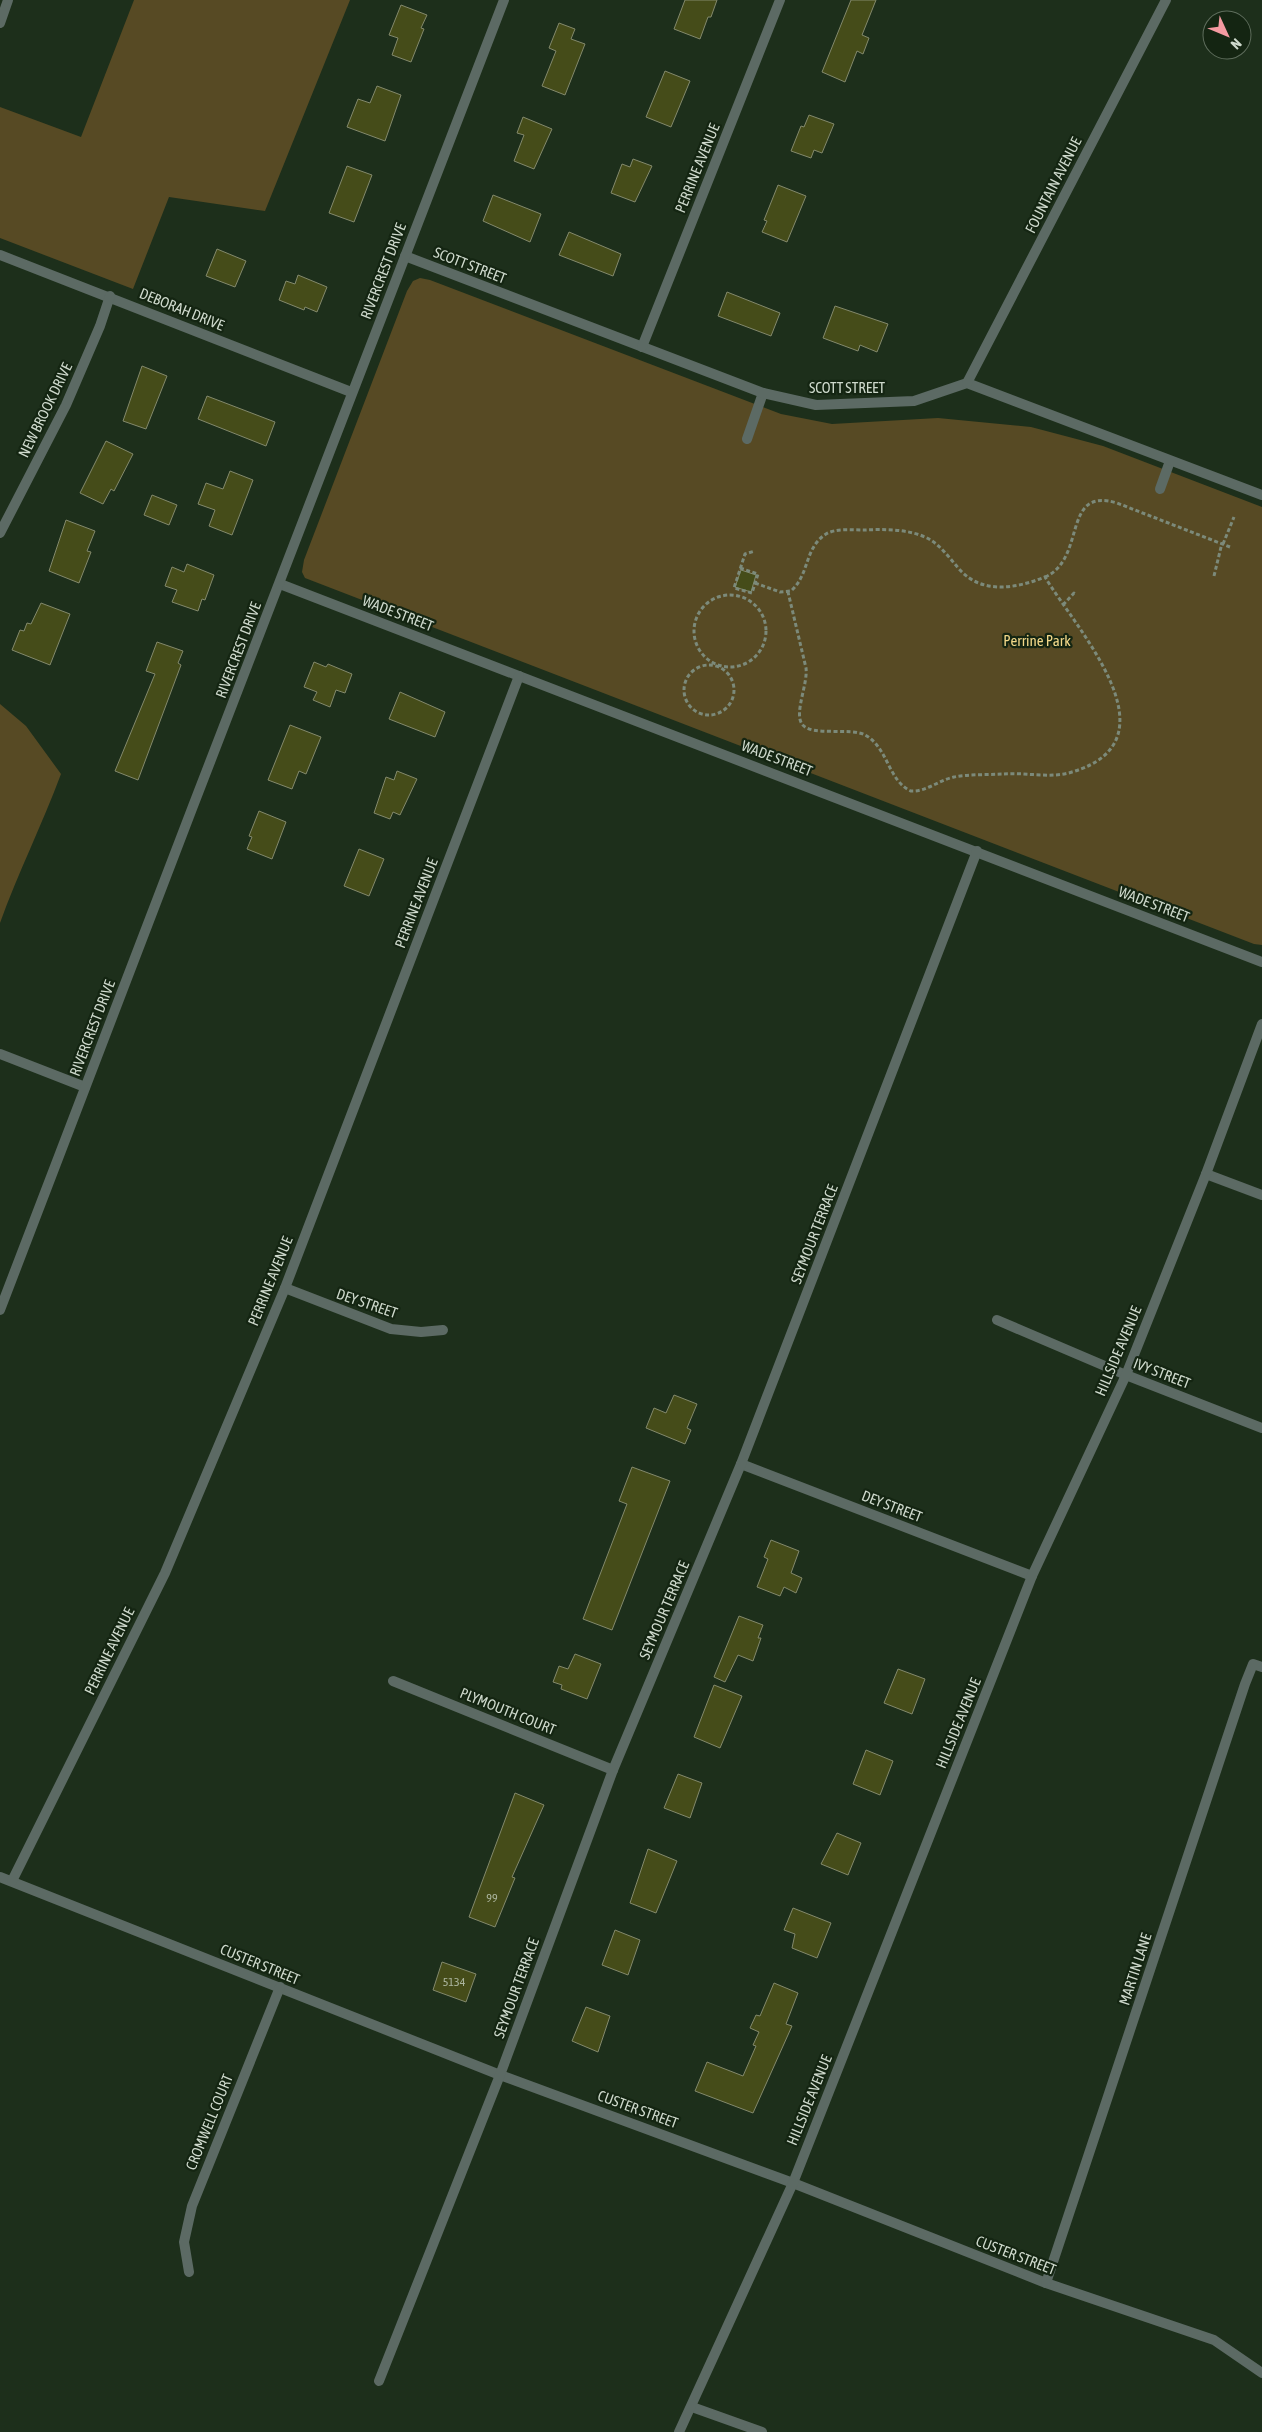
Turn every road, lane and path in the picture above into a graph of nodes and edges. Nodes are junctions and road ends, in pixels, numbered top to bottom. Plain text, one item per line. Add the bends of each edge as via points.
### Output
1 (8, 0) edge
2 (504, 0) edge
3 (780, 0) edge
4 (1166, 0) edge
5 (0, 22) edge
6 (0, 255) edge
7 (405, 256) junction
8 (110, 296) junction
9 (642, 346) junction
10 (967, 384) junction
11 (351, 392) junction
12 (763, 393) junction
13 (747, 439) dead end
14 (1170, 461) junction
15 (1160, 489) dead end
16 (1262, 495) edge
17 (1234, 517) dead end
18 (0, 533) edge
19 (1222, 544) junction
20 (1230, 547) dead end
21 (755, 551) dead end
22 (740, 568) junction
23 (1214, 576) dead end
24 (1045, 577) junction
25 (755, 583) junction
26 (280, 584) junction
27 (743, 591) junction
28 (788, 592) junction
29 (1076, 595) dead end
30 (740, 597) junction
31 (1063, 605) junction
32 (717, 666) junction
33 (519, 676) junction
34 (977, 851) junction
35 (1262, 962) edge
36 (1262, 1024) edge
37 (0, 1054) edge
38 (86, 1087) junction
39 (1206, 1174) junction
40 (1262, 1195) edge
41 (285, 1288) junction
42 (0, 1310) edge
43 (997, 1320) dead end
44 (443, 1330) dead end
45 (1126, 1375) junction
46 (1262, 1428) edge
47 (741, 1464) junction
48 (1032, 1576) junction
49 (1257, 1665) edge
50 (393, 1681) dead end
51 (613, 1770) junction
52 (0, 1877) edge
53 (12, 1882) junction
54 (280, 1988) junction
55 (500, 2075) junction
56 (793, 2183) junction
57 (189, 2272) dead end
58 (1046, 2283) junction
59 (1262, 2373) edge
60 (379, 2381) dead end
61 (692, 2407) junction
62 (679, 2432) edge
63 (762, 2432) edge

1 - 5 street
2 - 7 street, RIVERCREST DRIVE
3 - 9 street, PERRINE AVENUE
4 - 10 street, FOUNTAIN AVENUE
6 - 8 street, DEBORAH DRIVE
7 - 9 street, SCOTT STREET
7 - 11 street, RIVERCREST DRIVE
8 - 11 street, DEBORAH DRIVE
8 - 18 street, NEW BROOK DRIVE via 66,405
9 - 12 street, SCOTT STREET
10 - 12 street, SCOTT STREET via 914,401 816,405
10 - 14 street
11 - 26 street, RIVERCREST DRIVE
12 - 13 street
14 - 15 street
14 - 16 street
17 - 19 path
19 - 20 path
19 - 23 path
19 - 24 path via 1117,503 1097,500 1086,506 1080,515 1062,565
21 - 22 path via 745,554
22 - 25 path via 758,574
22 - 27 path via 734,588
24 - 28 path via 1008,587 989,586 969,578 938,546 922,536 897,531 851,530 829,533 818,541 808,557 802,579
24 - 31 path
25 - 27 path via 752,593
25 - 28 path
26 - 33 street, WADE STREET
26 - 38 street, RIVERCREST DRIVE
27 - 30 path
28 - 31 path via 806,668 799,715 802,724 811,730 864,735 880,750 902,785 916,792 955,777 1071,773 1113,747 1119,733 1118,701 1095,650
29 - 31 path via 1074,593
30 - 32 path via 714,600 701,610 696,620 694,631 698,647
30 - 32 path via 751,602 762,615 766,632 764,643 759,653 740,666
32 - 32 path via 727,672 733,682 730,704 710,716 699,714 684,697 683,686 687,676 696,668 706,664
33 - 34 street, WADE STREET
33 - 41 street, PERRINE AVENUE
34 - 35 street, WADE STREET
34 - 47 street, SEYMOUR TERRACE
36 - 39 street, HILLSIDE AVENUE
37 - 38 street
38 - 42 street, RIVERCREST DRIVE
39 - 40 street
39 - 45 street, HILLSIDE AVENUE
41 - 44 street, DEY STREET via 391,1329
41 - 53 street, PERRINE AVENUE via 165,1573
43 - 45 street, IVY STREET
45 - 46 street, IVY STREET
45 - 48 street, HILLSIDE AVENUE
47 - 48 street, DEY STREET
47 - 51 street, SEYMOUR TERRACE
48 - 56 street, HILLSIDE AVENUE
49 - 58 street, MARTIN LANE
50 - 51 street, PLYMOUTH COURT
51 - 55 street, SEYMOUR TERRACE
52 - 53 street, CUSTER STREET
53 - 54 street, CUSTER STREET
54 - 55 street, CUSTER STREET
54 - 57 street, CROMWELL COURT via 192,2206 184,2242
55 - 56 street, CUSTER STREET
55 - 60 street, SEYMOUR TERRACE
56 - 58 street, CUSTER STREET
56 - 61 street, HILLSIDE AVENUE
58 - 59 street, CUSTER STREET via 1214,2340
61 - 62 street, HILLSIDE AVENUE
61 - 63 street

